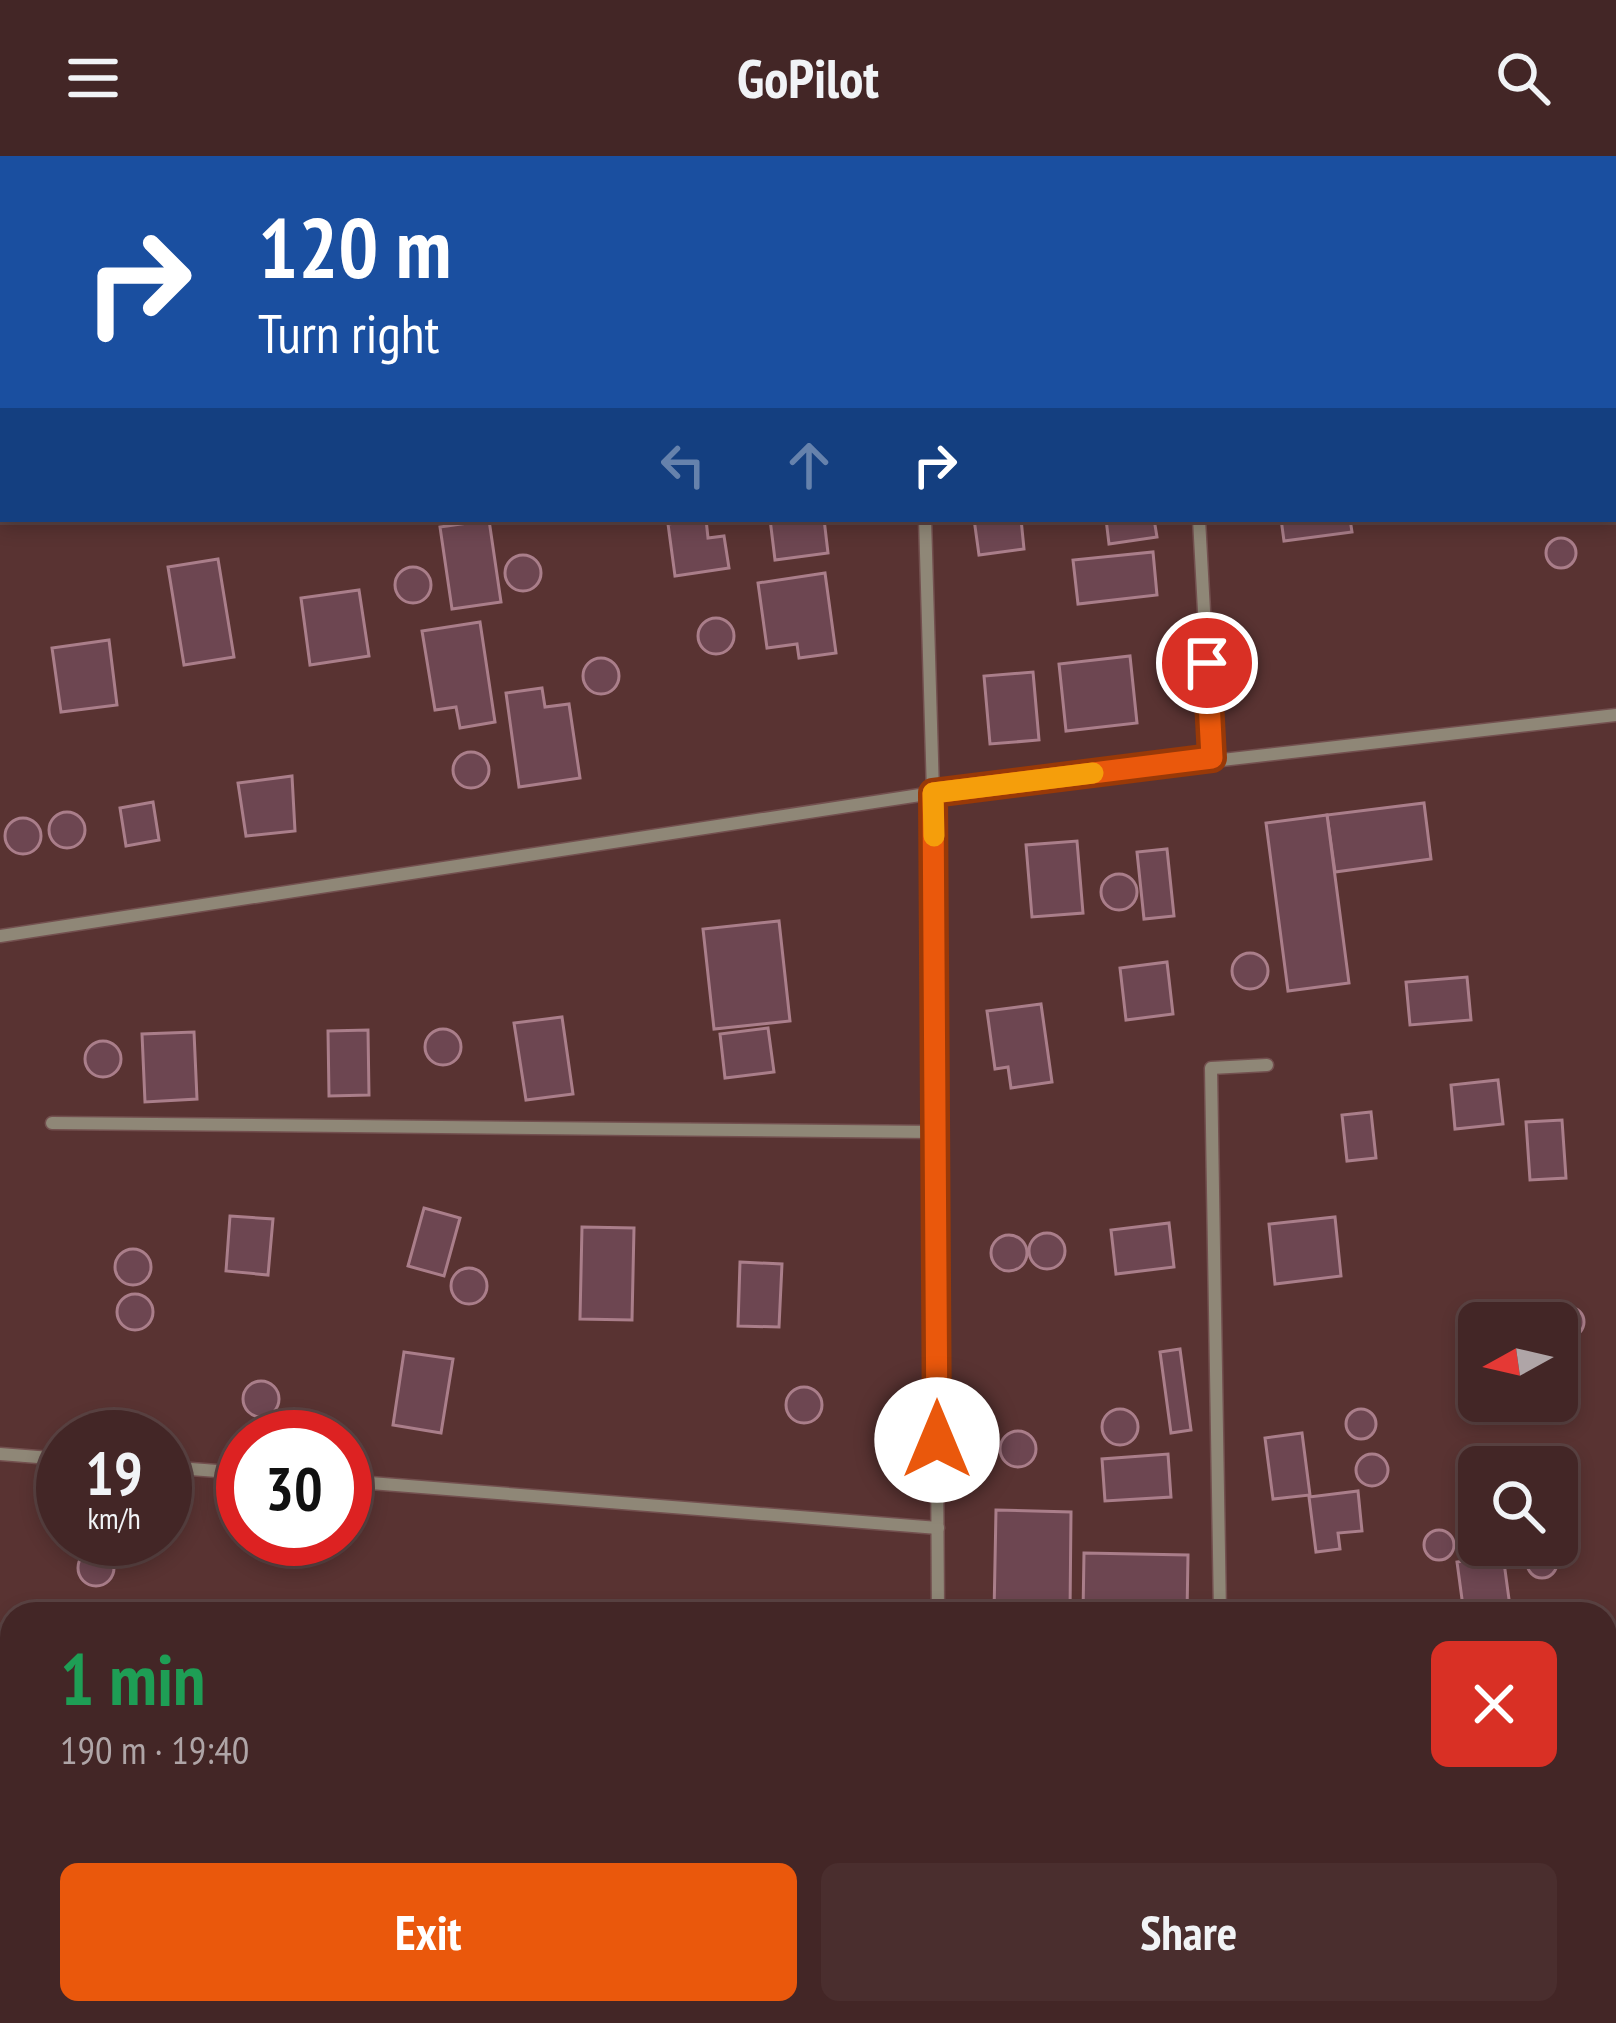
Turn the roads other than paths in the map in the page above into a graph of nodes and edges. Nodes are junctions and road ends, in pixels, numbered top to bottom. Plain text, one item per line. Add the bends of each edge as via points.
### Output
1 (925, 522) edge
2 (1199, 522) edge
3 (1616, 715) edge
4 (1212, 758) junction
5 (933, 793) junction
6 (0, 936) edge
7 (1267, 1065) dead end
8 (52, 1123) dead end
9 (935, 1132) junction
10 (0, 1454) edge
11 (36, 1457) edge
12 (372, 1483) edge
13 (938, 1528) junction
14 (938, 1602) edge
15 (1220, 1602) edge

1 - 5 street
2 - 4 street
3 - 4 street
4 - 5 street
5 - 6 street
5 - 9 street
7 - 15 street via 1211,1068
8 - 9 street
9 - 13 street
10 - 11 street
12 - 13 street
13 - 14 street

